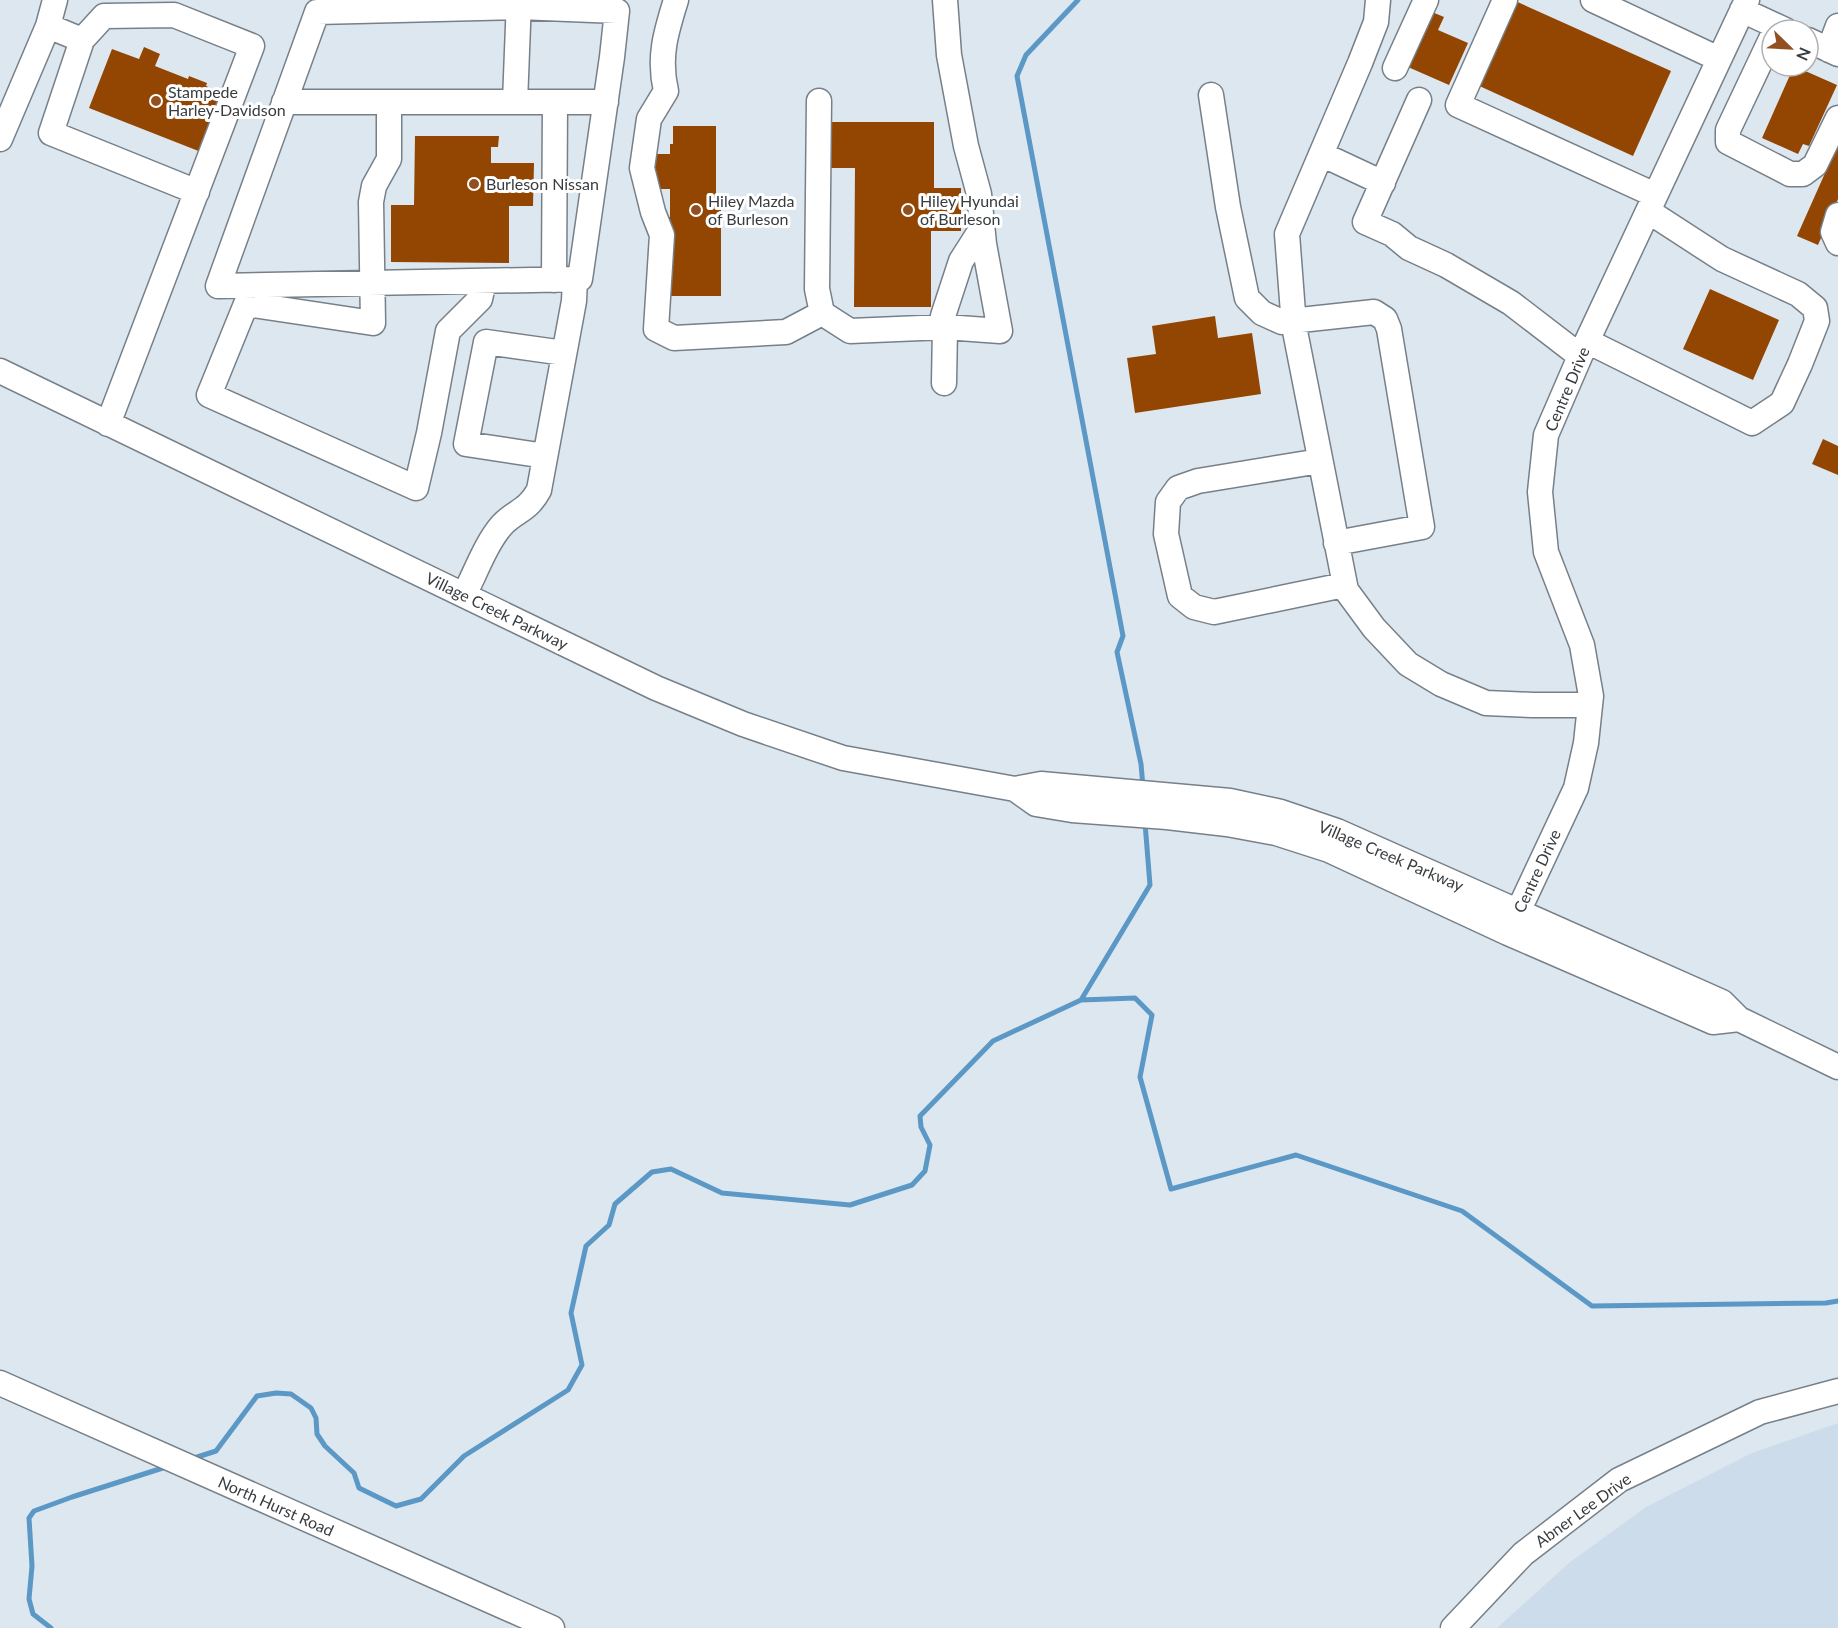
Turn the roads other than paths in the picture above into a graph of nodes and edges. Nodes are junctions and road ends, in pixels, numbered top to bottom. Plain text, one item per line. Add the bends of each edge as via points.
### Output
1 (55, 0) edge
2 (676, 0) edge
3 (945, 0) edge
4 (1426, 0) edge
5 (1505, 0) edge
6 (1593, 0) edge
7 (519, 4) edge
8 (1744, 5) edge
9 (1377, 11) edge
10 (1760, 18) edge
11 (48, 26) junction
12 (1838, 26) edge
13 (1408, 39) junction
14 (82, 40) junction
15 (1825, 48) edge
16 (1719, 59) junction
17 (1760, 65) edge
18 (1395, 68) dead end
19 (1708, 82) junction
20 (1210, 95) dead end
21 (1744, 97) junction
22 (1419, 100) dead end
23 (819, 101) dead end
24 (284, 102) junction
25 (389, 102) junction
26 (515, 102) junction
27 (555, 102) junction
28 (606, 102) junction
29 (1838, 118) edge
30 (0, 139) edge
31 (1322, 154) junction
32 (1383, 183) junction
33 (197, 192) junction
34 (1652, 203) junction
35 (1838, 215) edge
36 (982, 228) junction
37 (1838, 243) edge
38 (565, 280) junction
39 (484, 281) junction
40 (373, 284) junction
41 (822, 313) junction
42 (1294, 322) junction
43 (945, 327) junction
44 (1583, 349) junction
45 (564, 353) junction
46 (0, 371) edge
47 (944, 383) dead end
48 (108, 423) junction
49 (545, 456) junction
50 (1320, 461) junction
51 (1336, 543) junction
52 (1344, 585) junction
53 (464, 595) junction
54 (1590, 705) junction
55 (1512, 922) junction
56 (1838, 1066) edge
57 (0, 1383) edge
58 (1838, 1391) edge
59 (552, 1628) edge
60 (1452, 1628) edge

1 - 11 street
2 - 41 street via 664,39 662,75 666,91 649,119 642,168 662,235 656,329 674,338 786,332
3 - 36 street via 950,55 979,194
4 - 13 street
5 - 34 street via 1458,105
6 - 16 street
7 - 24 street via 316,12
7 - 26 street
7 - 28 street via 617,11
8 - 10 street
8 - 16 street, Centre Drive
9 - 13 street
9 - 31 street
11 - 14 street
11 - 30 street
12 - 15 street
13 - 18 street
14 - 33 street via 51,133
14 - 33 street via 104,16 174,15 252,46
16 - 19 street, Centre Drive
17 - 21 street
19 - 21 street
19 - 34 street, Centre Drive
20 - 42 street via 1247,298 1262,313 1282,322
21 - 29 street via 1728,130 1728,141 1790,174 1803,174 1815,165
22 - 32 street
23 - 41 street via 817,289
24 - 25 street
24 - 40 street via 218,286
25 - 26 street
25 - 40 street via 388,159 374,186 371,202
26 - 27 street
27 - 28 street
27 - 38 street
28 - 38 street via 580,279
31 - 32 street
31 - 42 street via 1287,234
32 - 44 street via 1365,222 1446,265
33 - 48 street
34 - 44 street, Centre Drive
34 - 44 street via 1722,259 1798,294 1815,308 1817,321 1782,403 1752,423
35 - 37 street via 1833,232
36 - 43 street via 961,261 943,316
36 - 43 street via 1000,331
38 - 39 street
38 - 45 street via 574,301
39 - 40 street
39 - 40 street via 480,299 448,332 416,488 209,395 246,304 373,323
41 - 43 street via 850,331
42 - 50 street
42 - 51 street via 1374,312 1389,329 1422,527
43 - 47 street
44 - 54 street, Centre Drive via 1546,435 1540,492 1546,552 1582,645
45 - 49 street
45 - 49 street via 486,342 466,444
46 - 48 street, Village Creek Parkway
48 - 53 street, Village Creek Parkway
49 - 53 street via 539,490 525,509 495,534
50 - 51 street
50 - 52 street via 1198,481 1178,489 1168,502 1166,534 1180,596 1194,607 1215,612
51 - 52 street
52 - 54 street via 1374,628 1408,664 1440,684 1486,702
53 - 55 street, Village Creek Parkway via 656,688 743,724 843,758 1015,789 1036,804 1073,799 1169,807 1240,804 1281,812 1337,831
54 - 55 street, Centre Drive via 1576,789
55 - 56 street, Village Creek Parkway via 1722,1002 1739,1019
57 - 59 street, North Hurst Road
58 - 60 street, Abner Lee Drive via 1760,1412 1618,1480 1523,1554

